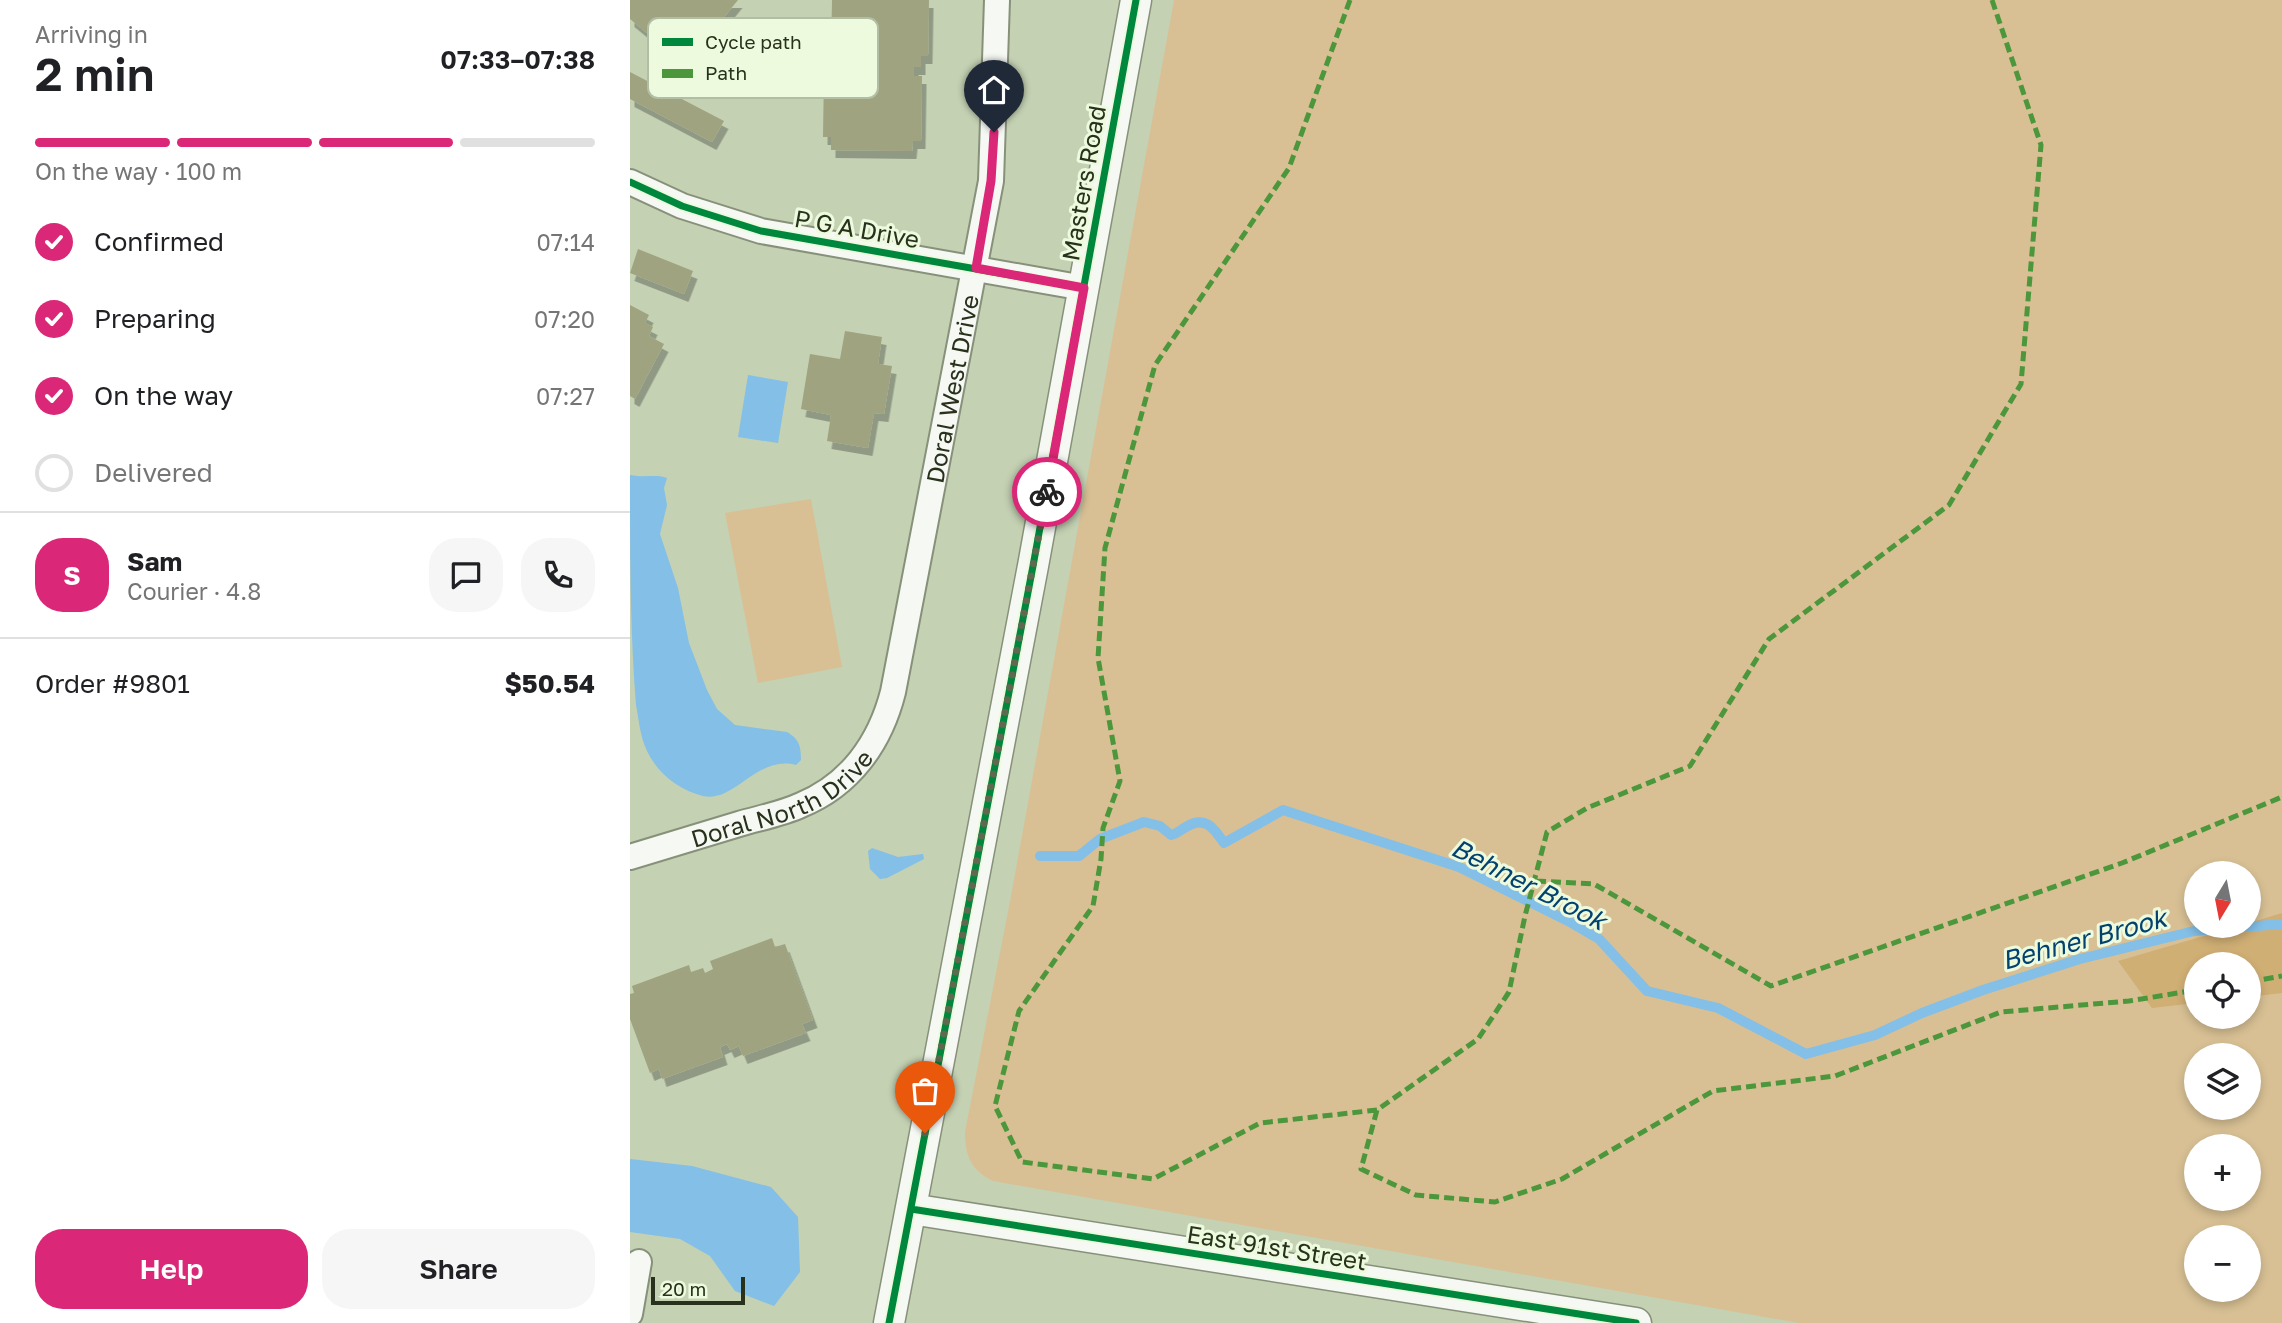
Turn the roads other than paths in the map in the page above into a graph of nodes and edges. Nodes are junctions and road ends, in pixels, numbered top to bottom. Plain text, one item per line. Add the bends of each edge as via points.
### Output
1 (998, 0) edge
2 (1136, 0) edge
3 (630, 182) edge
4 (976, 268) junction
5 (1084, 288) junction
6 (893, 692) joint
7 (630, 857) edge
8 (911, 1209) junction
9 (639, 1262) dead end
10 (630, 1314) edge
11 (889, 1323) edge
12 (1636, 1323) edge

1 - 4 street, Doral West Drive via 991,181
2 - 5 street, Masters Road
3 - 4 street, P G A Drive via 682,206 761,231
4 - 5 street, P G A Drive
4 - 6 street, Doral West Drive
5 - 8 street, Masters Road
6 - 7 street, Doral North Drive via 869,750 827,792 800,806
8 - 11 street, Masters Road
8 - 12 street, East 91st Street
9 - 10 street

